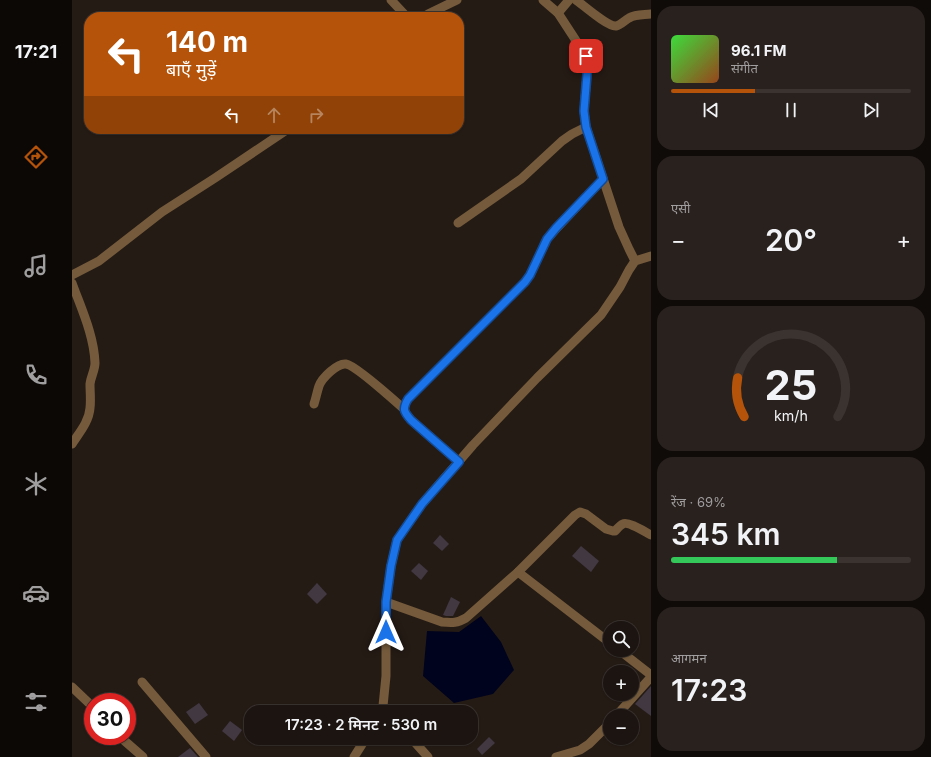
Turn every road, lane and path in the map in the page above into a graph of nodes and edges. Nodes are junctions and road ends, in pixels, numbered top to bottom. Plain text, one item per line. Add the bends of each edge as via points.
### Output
1 (391, 0) edge
2 (457, 0) edge
3 (543, 0) edge
4 (569, 0) edge
5 (576, 0) edge
6 (402, 12) edge
7 (432, 12) edge
8 (558, 13) junction
9 (651, 14) edge
10 (586, 127) junction
11 (281, 134) edge
12 (603, 179) junction
13 (458, 223) dead end
14 (651, 256) edge
15 (635, 261) junction
16 (72, 275) edge
17 (72, 283) edge
18 (314, 404) dead end
19 (404, 409) junction
20 (72, 444) edge
21 (459, 462) junction
22 (651, 536) edge
23 (518, 572) junction
24 (386, 602) junction
25 (603, 638) edge
26 (628, 657) edge
27 (651, 676) edge
28 (142, 682) dead end
29 (72, 687) edge
30 (84, 698) edge
31 (384, 705) edge
32 (622, 709) edge
33 (603, 730) edge
34 (130, 745) edge
35 (362, 745) edge
36 (417, 745) edge
37 (144, 757) edge
38 (206, 757) edge
39 (354, 757) edge
40 (428, 757) edge
41 (556, 757) edge

1 - 6 street
2 - 7 street
3 - 8 street
4 - 8 street
5 - 9 street via 603,21 615,26 628,18
8 - 10 street via 588,62 584,111
10 - 12 street
10 - 13 street via 562,141 522,179
11 - 16 street via 162,212 99,261
12 - 15 street via 619,228
12 - 19 street via 547,239 525,282 408,399
14 - 15 street
15 - 21 street via 601,315 537,378
17 - 20 street via 88,326 95,365 90,381 89,417
18 - 19 street via 323,379 345,364 357,370
19 - 21 street via 411,420
21 - 24 street via 422,504 397,540
22 - 23 street via 625,523 615,531 610,531 580,512 574,515
23 - 24 street via 458,623 442,622
23 - 25 street
24 - 31 street
26 - 27 street
27 - 32 street
28 - 38 street
29 - 30 street
33 - 41 street via 580,750
34 - 37 street
35 - 39 street
36 - 40 street

